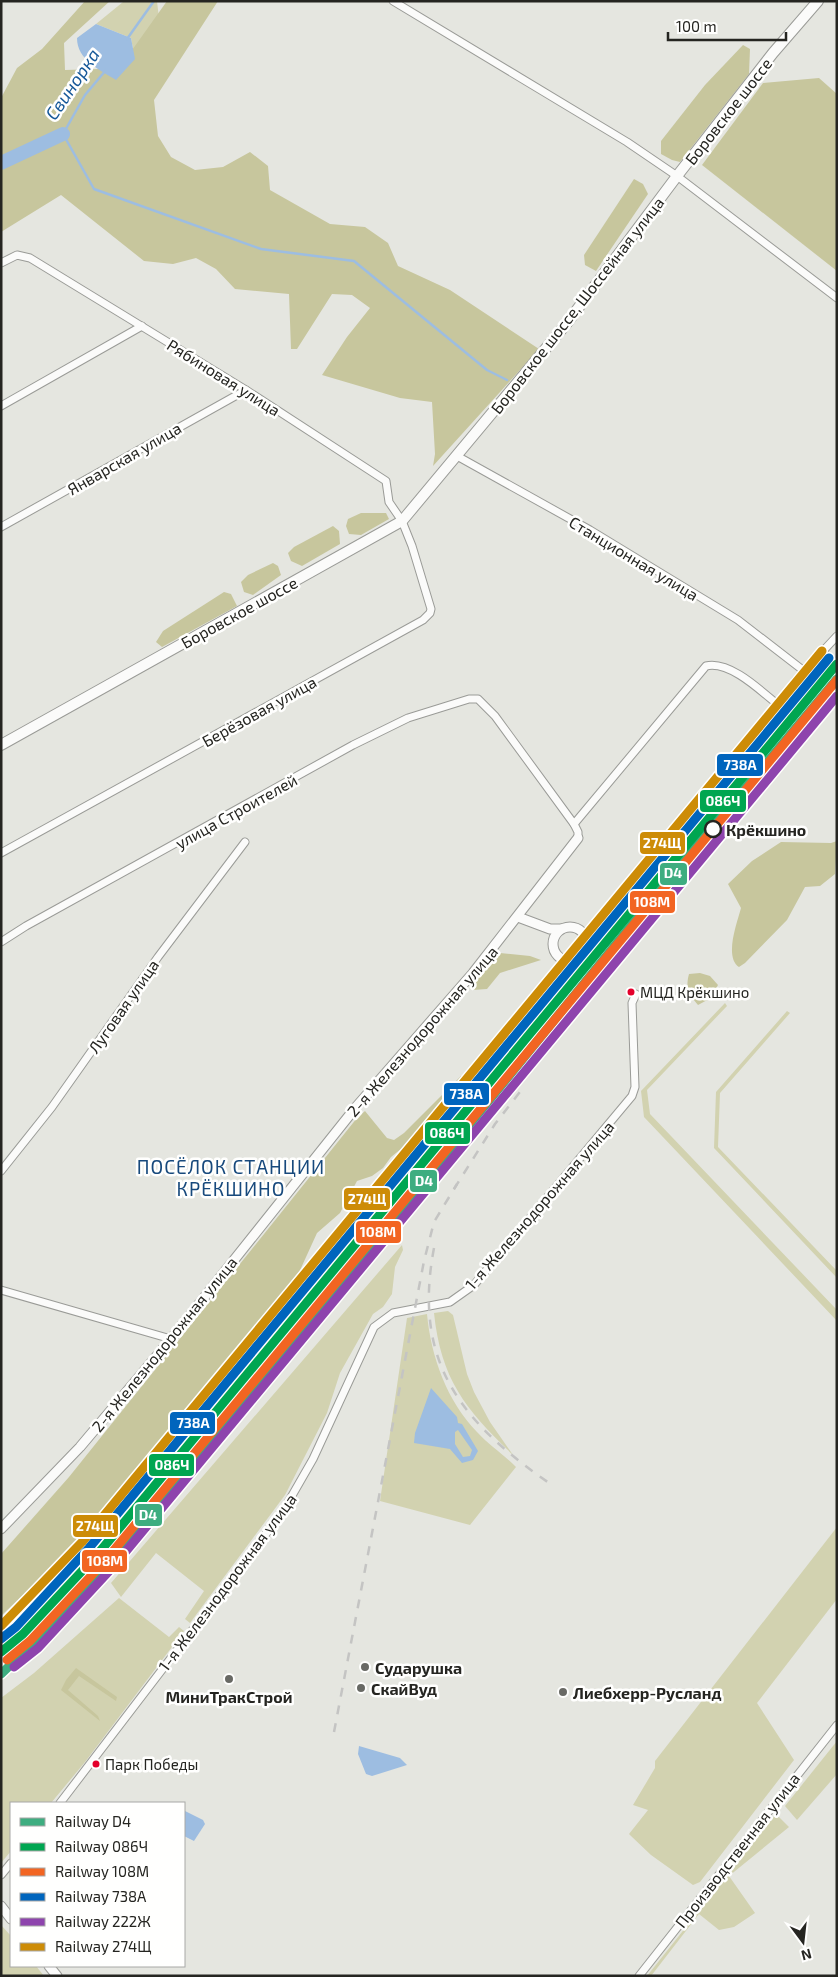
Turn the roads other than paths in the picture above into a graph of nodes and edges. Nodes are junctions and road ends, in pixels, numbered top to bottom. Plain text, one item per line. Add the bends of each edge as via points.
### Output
1 (393, 1) edge
2 (818, 1) edge
3 (677, 176) junction
4 (1, 263) edge
5 (837, 298) edge
6 (142, 326) junction
7 (246, 390) junction
8 (1, 406) edge
9 (457, 456) junction
10 (402, 521) junction
11 (1, 527) edge
12 (837, 636) edge
13 (804, 671) junction
14 (783, 709) junction
15 (1, 746) edge
16 (722, 771) dead end
17 (574, 824) junction
18 (578, 838) joint
19 (245, 842) dead end
20 (1, 853) edge
21 (518, 917) junction
22 (552, 933) junction
23 (1, 942) edge
24 (636, 994) dead end
25 (1, 1171) edge
26 (1, 1290) edge
27 (171, 1339) junction
28 (1, 1529) edge
29 (837, 1725) edge
30 (61, 1802) edge
31 (10, 1864) edge
32 (1, 1875) edge
33 (1, 1906) edge
34 (10, 1918) edge
35 (639, 1976) edge

1 - 3 street
2 - 3 main road, Боровское шоссе
3 - 5 street
3 - 9 main road, Боровское шоссе, Шоссейная улица via 567,323
4 - 6 street, Рябиновая улица via 22,255 30,258
6 - 7 street, Рябиновая улица
6 - 8 street
7 - 10 street, Рябиновая улица via 386,481 389,502
7 - 11 street, Январская улица
9 - 10 main road, Боровское шоссе
9 - 13 street, Станционная улица via 590,530 738,620
10 - 15 main road, Боровское шоссе
10 - 20 street, Берёзовая улица via 431,604 428,617
12 - 13 street
13 - 14 street via 790,690
14 - 16 street via 776,721 744,754
14 - 17 street via 741,676 722,667 706,666
17 - 18 street, 2-я Железнодорожная улица
17 - 23 street, улица Строителей via 495,716 478,699 469,699 414,716 353,746
18 - 21 street, 2-я Железнодорожная улица
19 - 25 street, Луговая улица via 158,956 52,1107
21 - 22 street
21 - 27 street, 2-я Железнодорожная улица via 468,980 356,1107
22 - 22 street via 553,948 559,957 574,960 583,955 587,945 582,932 574,927
24 - 30 street, 1-я Железнодорожная улица via 632,1012 635,1087 632,1096 474,1285 450,1302 396,1312 374,1327 313,1459 282,1513
26 - 27 street
27 - 28 street, 2-я Железнодорожная улица via 80,1447
29 - 35 street, Производственная улица
31 - 32 street
33 - 34 street

